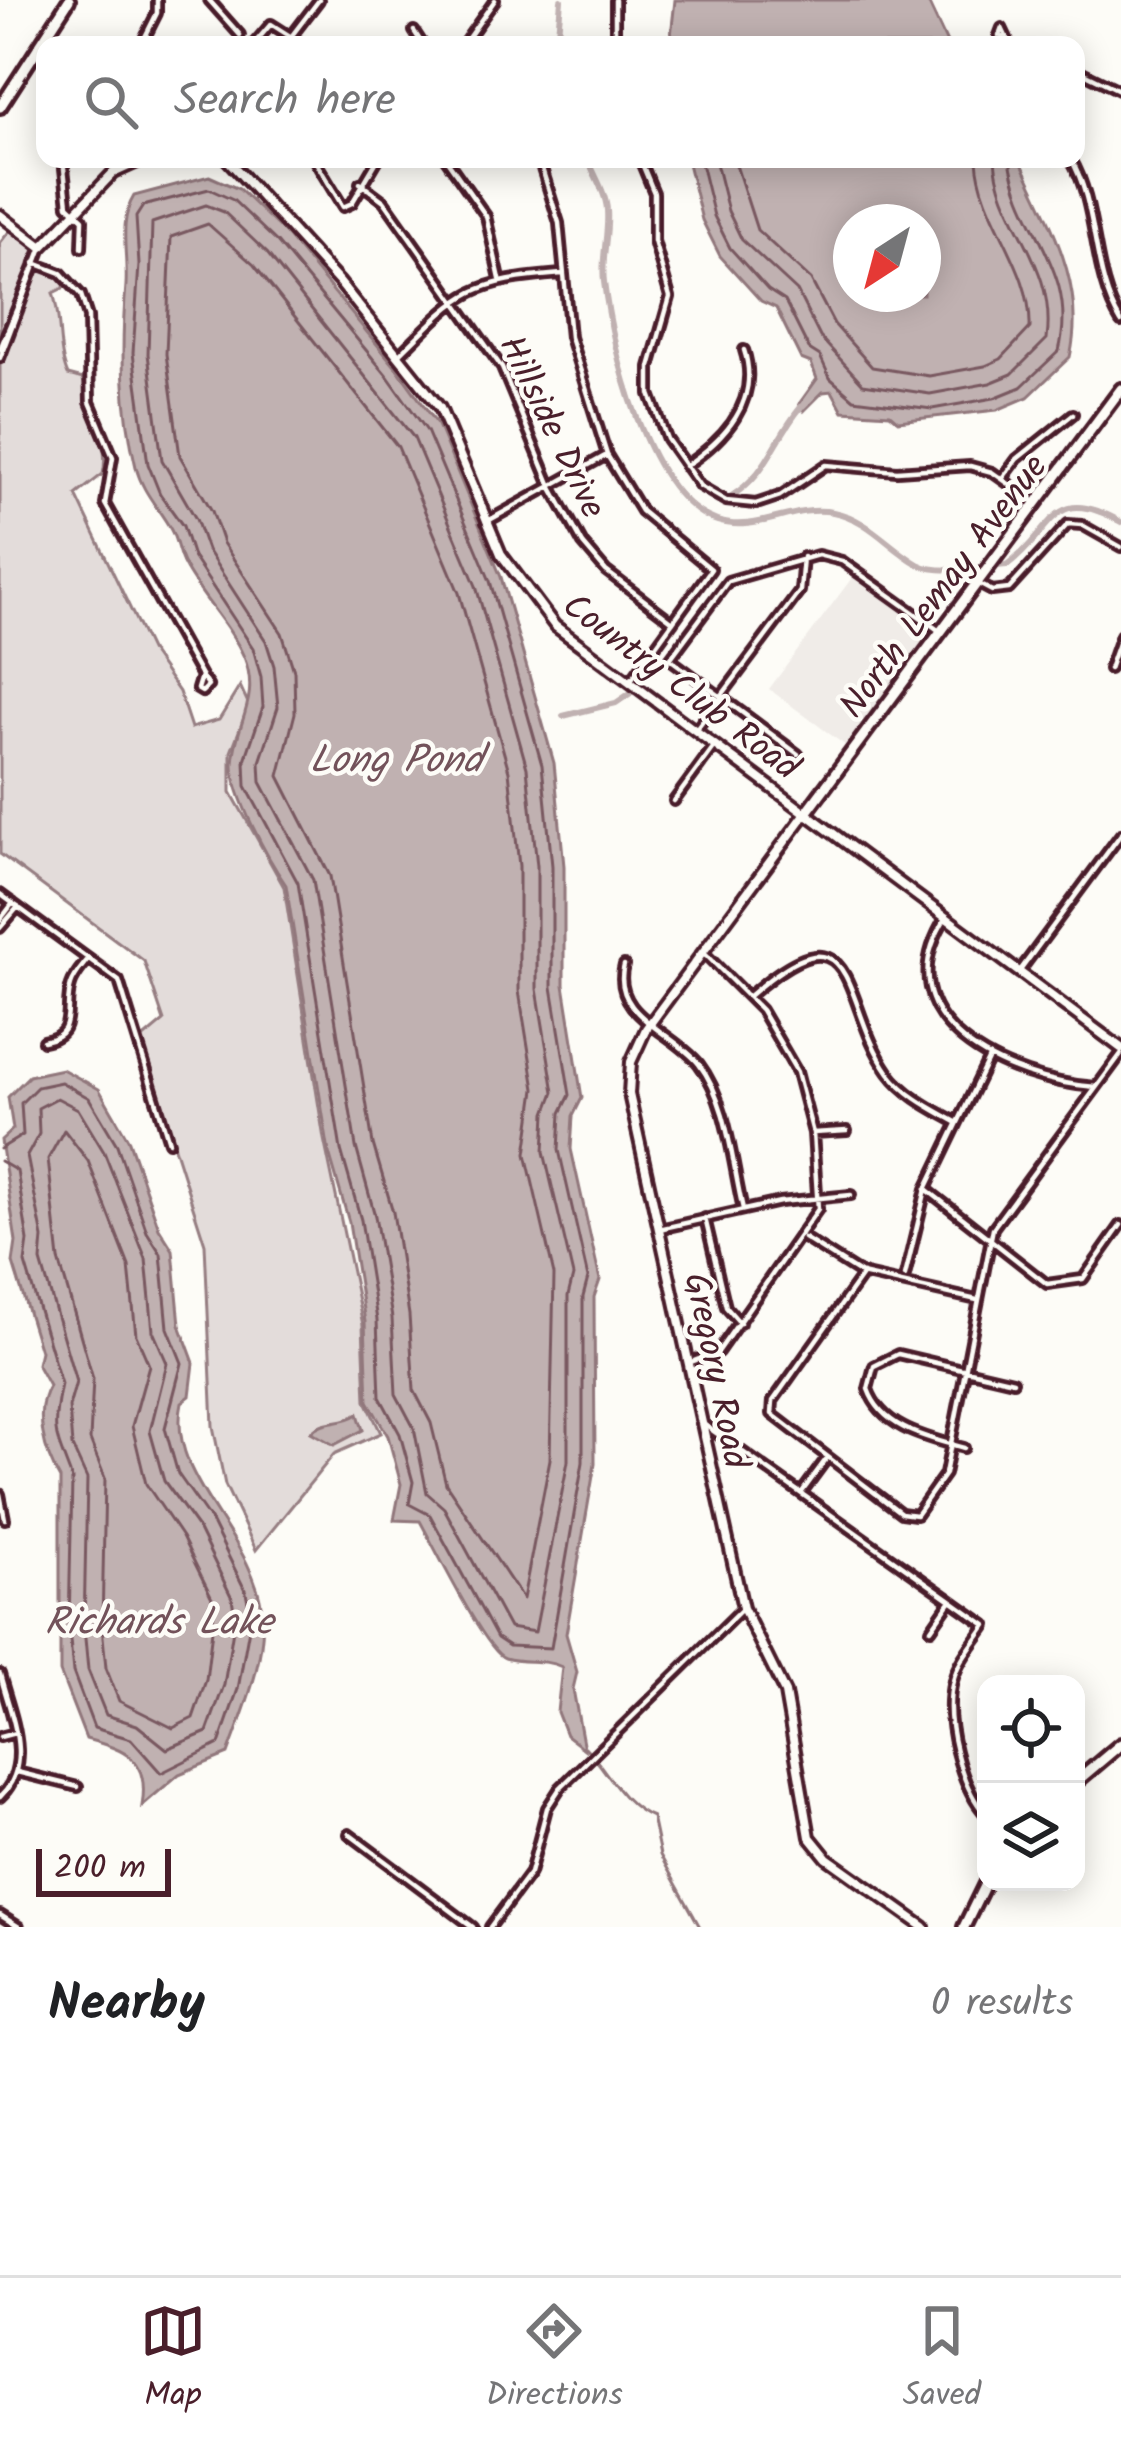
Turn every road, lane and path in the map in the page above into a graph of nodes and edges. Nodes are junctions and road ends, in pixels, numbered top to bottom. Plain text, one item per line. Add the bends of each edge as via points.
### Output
1 (69, 0) edge
2 (157, 0) edge
3 (209, 0) edge
4 (319, 0) edge
5 (495, 0) edge
6 (615, 0) edge
7 (414, 31) dead end
8 (240, 35) dead end
9 (46, 36) edge
10 (146, 36) edge
11 (261, 36) edge
12 (291, 36) joint
13 (417, 36) edge
14 (470, 36) edge
15 (615, 36) edge
16 (36, 51) edge
17 (1085, 73) edge
18 (1121, 91) edge
19 (0, 107) edge
20 (63, 168) edge
21 (124, 168) edge
22 (235, 168) edge
23 (319, 168) edge
24 (371, 168) edge
25 (452, 168) edge
26 (541, 168) edge
27 (643, 168) edge
28 (1076, 168) edge
29 (360, 183) junction
30 (75, 211) junction
31 (0, 215) edge
32 (42, 247) junction
33 (82, 248) dead end
34 (35, 264) junction
35 (562, 274) junction
36 (500, 279) junction
37 (455, 299) junction
38 (1121, 322) edge
39 (0, 349) edge
40 (744, 350) dead end
41 (399, 355) junction
42 (0, 358) edge
43 (598, 385) dead end
44 (585, 389) junction
45 (1121, 389) edge
46 (1073, 414) dead end
47 (607, 455) junction
48 (685, 466) junction
49 (1003, 478) junction
50 (551, 486) junction
51 (1036, 503) junction
52 (486, 521) junction
53 (1121, 547) edge
54 (803, 557) junction
55 (977, 583) junction
56 (673, 622) junction
57 (941, 632) junction
58 (1121, 635) edge
59 (1109, 669) dead end
60 (201, 676) dead end
61 (629, 682) junction
62 (721, 697) junction
63 (695, 731) junction
64 (715, 745) junction
65 (798, 754) dead end
66 (674, 801) dead end
67 (806, 813) junction
68 (1121, 834) edge
69 (0, 894) edge
70 (15, 905) junction
71 (946, 917) junction
72 (0, 924) edge
73 (703, 952) junction
74 (88, 959) junction
75 (624, 965) dead end
76 (1019, 972) junction
77 (749, 996) junction
78 (650, 1023) junction
79 (43, 1040) dead end
80 (1121, 1051) edge
81 (989, 1058) junction
82 (1096, 1088) junction
83 (956, 1122) junction
84 (847, 1131) dead end
85 (813, 1133) junction
86 (169, 1142) dead end
87 (926, 1189) junction
88 (851, 1195) dead end
89 (818, 1199) junction
90 (742, 1209) junction
91 (705, 1218) junction
92 (1121, 1225) edge
93 (659, 1228) junction
94 (802, 1236) junction
95 (988, 1241) junction
96 (862, 1274) junction
97 (905, 1276) dead end
98 (977, 1300) junction
99 (740, 1323) junction
100 (690, 1362) junction
101 (964, 1368) junction
102 (1013, 1381) dead end
103 (703, 1423) junction
104 (951, 1444) junction
105 (964, 1448) dead end
106 (827, 1458) junction
107 (801, 1493) junction
108 (0, 1494) edge
109 (5, 1519) dead end
110 (949, 1603) junction
111 (743, 1608) junction
112 (931, 1629) dead end
113 (0, 1674) edge
114 (15, 1733) junction
115 (0, 1737) edge
116 (1121, 1744) edge
117 (17, 1772) junction
118 (1085, 1774) edge
119 (78, 1787) dead end
120 (0, 1797) edge
121 (977, 1801) edge
122 (349, 1834) dead end
123 (982, 1891) edge
124 (0, 1915) edge
125 (19, 1927) edge
126 (473, 1927) edge
127 (490, 1927) edge
128 (924, 1927) edge
129 (964, 1927) edge

1 - 9 main road
2 - 10 street
3 - 8 street
4 - 12 street
5 - 14 street
6 - 15 street
7 - 13 street
11 - 12 street via 271,24
16 - 19 main road
17 - 18 street
20 - 30 street
21 - 30 street
22 - 41 street, Country Club Road
23 - 29 street via 340,206 352,203
24 - 29 street
25 - 36 street via 490,226
26 - 35 street via 559,223
27 - 48 street via 670,298 649,388
28 - 38 street
29 - 37 street, Hillside Drive via 385,202
30 - 32 street
30 - 33 street via 83,218
31 - 32 street
32 - 34 street
34 - 39 street
34 - 42 street
34 - 60 street via 61,273 81,295 90,402 113,458 105,504
35 - 36 street
35 - 44 street
36 - 37 street
37 - 41 street
37 - 50 street, Hillside Drive via 509,380
40 - 48 street via 749,376 740,410 719,440
41 - 52 street, Country Club Road via 451,428
43 - 44 street
44 - 47 street
45 - 51 main road, North Lemay Avenue
46 - 49 street
47 - 50 street
47 - 56 street via 641,512 711,569
48 - 49 street via 715,496 746,505 780,496 834,464 897,471 970,466
49 - 51 street
50 - 52 street
50 - 56 street, Hillside Drive via 590,554
51 - 55 main road, North Lemay Avenue
52 - 61 street, Country Club Road via 542,612
53 - 55 street via 1068,524 1009,589
54 - 57 street via 842,561
54 - 62 street via 800,591
54 - 62 street via 728,581 670,659
55 - 57 main road, North Lemay Avenue
56 - 61 street
57 - 67 main road, North Lemay Avenue
58 - 59 street
61 - 63 street, Country Club Road
62 - 63 street
62 - 65 street
63 - 64 street, Country Club Road
64 - 66 street
64 - 67 street, Country Club Road
67 - 71 street, Country Club Road
67 - 73 street, Gregory Road
68 - 76 street
69 - 70 street
70 - 72 street
70 - 74 street
71 - 76 street, Country Club Road
71 - 81 street via 930,947 933,1000 953,1033
73 - 77 street
73 - 78 street, Gregory Road
74 - 79 street via 70,988 67,1027
74 - 86 street via 119,981
75 - 78 street via 625,997
76 - 80 street, Country Club Road
77 - 83 street via 793,959 831,959 889,1073
77 - 85 street via 784,1044
78 - 90 street via 708,1077
78 - 93 street, Gregory Road via 631,1062 629,1094
80 - 82 street
81 - 82 street via 1042,1080
81 - 83 street
82 - 95 street
83 - 87 street
84 - 85 street
85 - 89 street
87 - 95 street
87 - 97 street
88 - 89 street
89 - 90 street
89 - 94 street
90 - 91 street
91 - 93 street
91 - 99 street via 726,1307
92 - 95 street via 1094,1270 1066,1285 1034,1279
93 - 100 street, Gregory Road
94 - 96 street
94 - 99 street
95 - 98 street
96 - 98 street
96 - 106 street via 773,1401 772,1411
98 - 101 street
99 - 100 street via 718,1352
100 - 103 street, Gregory Road
101 - 102 street
101 - 104 street
101 - 104 street via 898,1354 874,1366 868,1381 877,1407 917,1437
103 - 107 street
103 - 111 street, Gregory Road
104 - 105 street
104 - 106 street via 941,1484 912,1516
106 - 107 street
107 - 110 street
108 - 109 street
110 - 112 street
110 - 121 street via 986,1625 961,1661 950,1700
111 - 127 street via 587,1757 548,1808 530,1874
111 - 128 street, Gregory Road via 785,1693 813,1844
113 - 114 street
114 - 115 street
114 - 117 street
116 - 118 main road
117 - 119 street
117 - 120 street
122 - 126 street
123 - 129 main road
124 - 125 street

